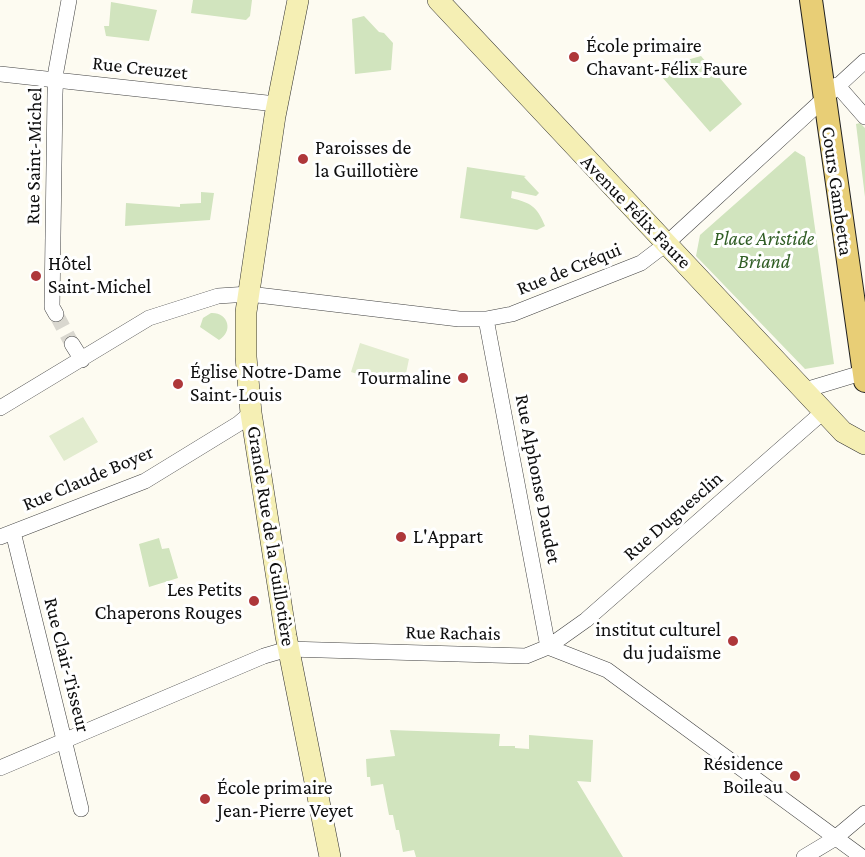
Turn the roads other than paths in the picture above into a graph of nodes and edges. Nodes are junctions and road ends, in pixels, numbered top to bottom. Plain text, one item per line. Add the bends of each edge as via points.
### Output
1 (69, 0) edge
2 (298, 0) edge
3 (438, 0) edge
4 (811, 0) edge
5 (865, 62) edge
6 (0, 74) edge
7 (56, 81) junction
8 (830, 92) junction
9 (276, 104) junction
10 (865, 117) edge
11 (666, 244) junction
12 (249, 294) junction
13 (56, 314) tunnel mouth
14 (486, 319) junction
15 (72, 344) tunnel mouth
16 (82, 360) junction
17 (865, 375) edge
18 (805, 390) junction
19 (0, 408) edge
20 (823, 412) junction
21 (251, 413) junction
22 (865, 444) edge
23 (6, 534) edge
24 (548, 647) junction
25 (288, 649) junction
26 (65, 741) junction
27 (0, 768) edge
28 (81, 809) dead end
29 (865, 813) edge
30 (834, 839) junction
31 (330, 857) edge
32 (804, 857) edge
33 (862, 857) edge

1 - 7 street, Rue Saint-Michel
2 - 9 main road, Grande Rue de la Guillotière
3 - 11 main road, Avenue Félix Faure
4 - 8 main road, Cours Gambetta
5 - 8 street, Rue de Créqui
6 - 7 street, Rue Creuzet
7 - 9 street, Rue Creuzet
7 - 13 street, Rue Saint-Michel via 59,255 52,307
8 - 10 street
8 - 11 street, Rue de Créqui
8 - 17 main road, Cours Gambetta
9 - 12 main road, Grande Rue de la Guillotière
11 - 14 street, Rue de Créqui via 641,263 512,314
11 - 18 main road, Avenue Félix Faure
12 - 14 street, Rue de Créqui
12 - 16 street, Rue de Créqui via 218,296 149,318
12 - 21 main road, Grande Rue de la Guillotière via 245,334
14 - 24 street, Rue Alphonse Daudet
15 - 16 street
16 - 19 street, Rue de Créqui
17 - 18 street
18 - 20 main road, Avenue Félix Faure
20 - 22 main road, Avenue Félix Faure via 843,432
20 - 24 street, Rue Duguesclin via 586,620
21 - 23 street, Rue Claude Boyer via 145,481
21 - 25 main road, Grande Rue de la Guillotière
23 - 26 street, Rue Clair-Tisseur
24 - 25 street, Rue Rachais via 526,656
24 - 30 street via 607,670
25 - 26 street, Rue Rachais
25 - 31 main road, Grande Rue de la Guillotière
26 - 27 street, Rue Rachais
26 - 28 street, Rue Clair-Tisseur
29 - 30 street
30 - 32 street
30 - 33 street

